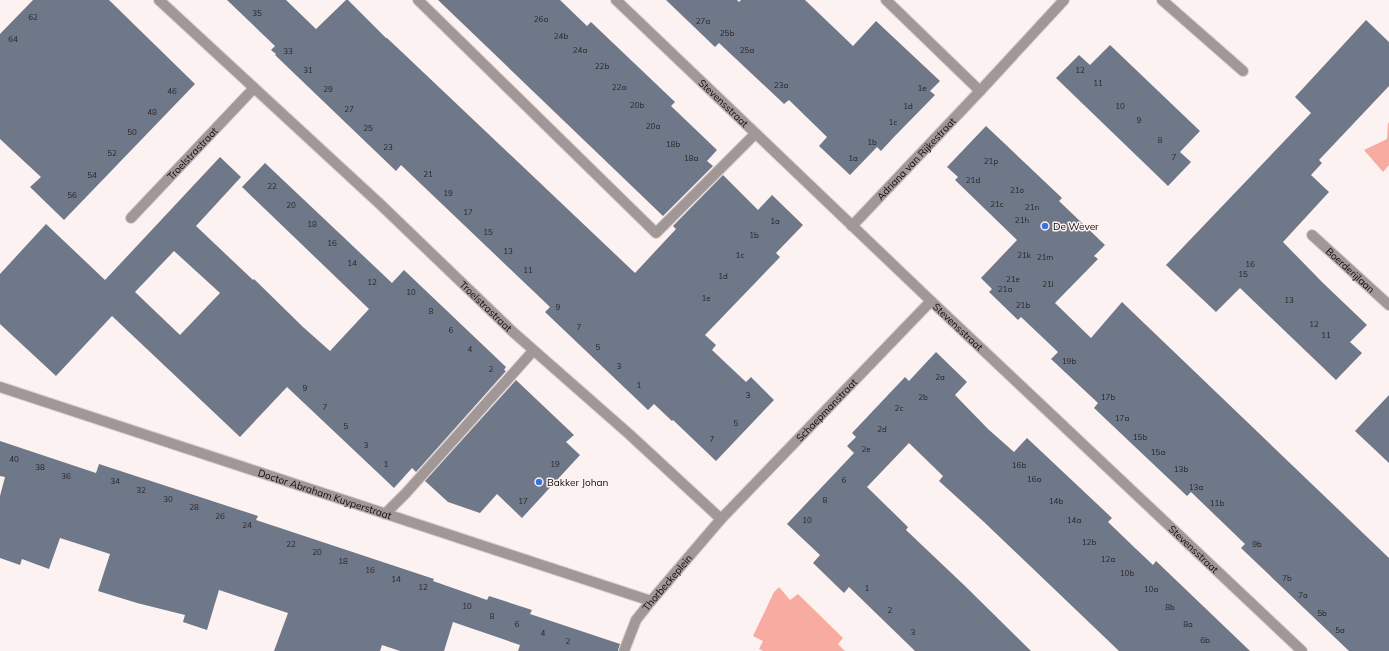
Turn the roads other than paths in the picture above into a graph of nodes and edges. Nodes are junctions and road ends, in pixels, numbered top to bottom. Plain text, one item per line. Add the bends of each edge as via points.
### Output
1 (159, 0) edge
2 (418, 0) edge
3 (616, 0) edge
4 (886, 0) edge
5 (1064, 0) edge
6 (1162, 0) edge
7 (1243, 71) dead end
8 (254, 88) junction
9 (980, 91) junction
10 (755, 134) junction
11 (131, 218) dead end
12 (852, 226) junction
13 (1312, 235) dead end
14 (931, 301) junction
15 (1389, 305) edge
16 (533, 351) junction
17 (0, 387) edge
18 (385, 514) junction
19 (721, 519) junction
20 (651, 601) junction
21 (624, 651) edge
22 (1302, 651) edge

1 - 8 street, Troelstrastraat
2 - 10 street via 656,233
3 - 10 street, Stevensstraat
4 - 9 street
5 - 9 street, Adriana van Rijkestraat
6 - 7 street
8 - 11 street, Troelstrastraat
8 - 16 street, Troelstrastraat
9 - 12 street, Adriana van Rijkestraat
10 - 12 street, Stevensstraat
12 - 14 street, Stevensstraat
13 - 15 street, Boerderijlaan
14 - 19 street, Schaepmanstraat
14 - 22 street, Stevensstraat
16 - 18 street
16 - 19 street, Troelstrastraat via 629,434
17 - 18 street, Doctor Abraham Kuyperstraat
18 - 20 street, Doctor Abraham Kuyperstraat
19 - 20 street, Thorbeckeplein
20 - 21 street, Thorbeckeplein via 636,620

